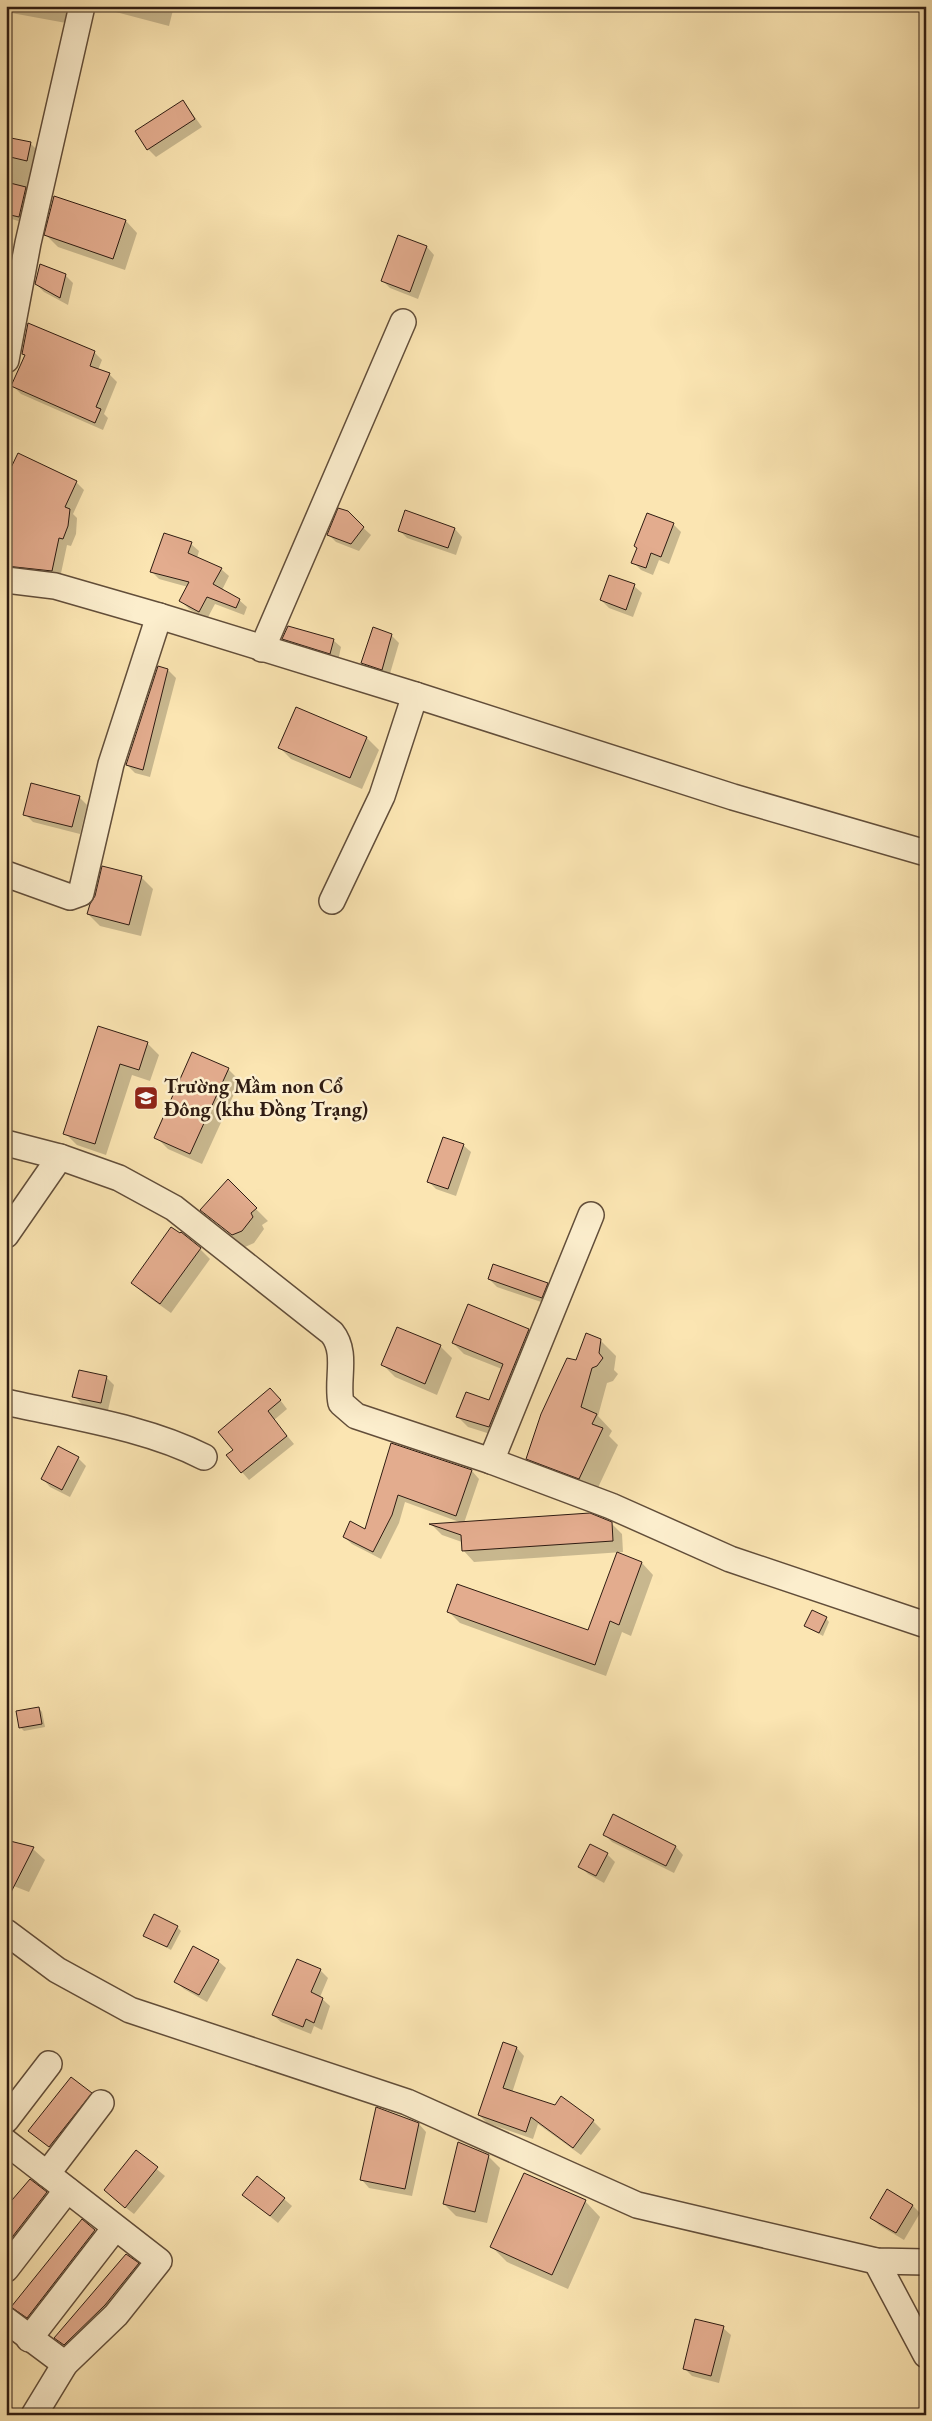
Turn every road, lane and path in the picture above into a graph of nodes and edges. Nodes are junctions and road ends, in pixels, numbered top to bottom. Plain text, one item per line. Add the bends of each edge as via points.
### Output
1 (82, 6) edge
2 (17, 241) edge
3 (403, 322) dead end
4 (6, 360) edge
5 (6, 580) edge
6 (159, 616) junction
7 (262, 649) junction
8 (415, 695) junction
9 (926, 853) edge
10 (6, 874) edge
11 (332, 901) dead end
12 (6, 1143) edge
13 (60, 1157) junction
14 (590, 1215) dead end
15 (6, 1236) edge
16 (6, 1402) edge
17 (204, 1457) dead end
18 (491, 1461) junction
19 (926, 1625) edge
20 (6, 1932) edge
21 (50, 2064) dead end
22 (101, 2103) dead end
23 (6, 2120) edge
24 (10, 2151) edge
25 (47, 2174) junction
26 (67, 2190) junction
27 (115, 2228) junction
28 (876, 2261) junction
29 (926, 2262) edge
30 (6, 2269) edge
31 (6, 2320) edge
32 (29, 2339) junction
33 (926, 2354) edge
34 (65, 2364) junction
35 (34, 2415) edge

1 - 2 street
2 - 4 street
3 - 7 street
5 - 6 street via 55,586
6 - 7 street
6 - 10 street via 111,764 81,893 70,897
7 - 8 street
8 - 9 street via 733,797
8 - 11 street via 382,796
12 - 13 street
13 - 15 street
13 - 18 street via 120,1178 174,1208 322,1324 338,1341 340,1396 346,1409 356,1416
14 - 18 street
16 - 17 street via 154,1437 184,1446
18 - 19 street via 611,1506 730,1559
20 - 28 street via 57,1970 130,2010 407,2102 637,2205
21 - 23 street
22 - 25 street
24 - 25 street
25 - 26 street
26 - 27 street
26 - 30 street
27 - 32 street
27 - 34 street via 160,2261 116,2315
28 - 29 street
28 - 33 street
31 - 32 street
32 - 34 street
34 - 35 street

